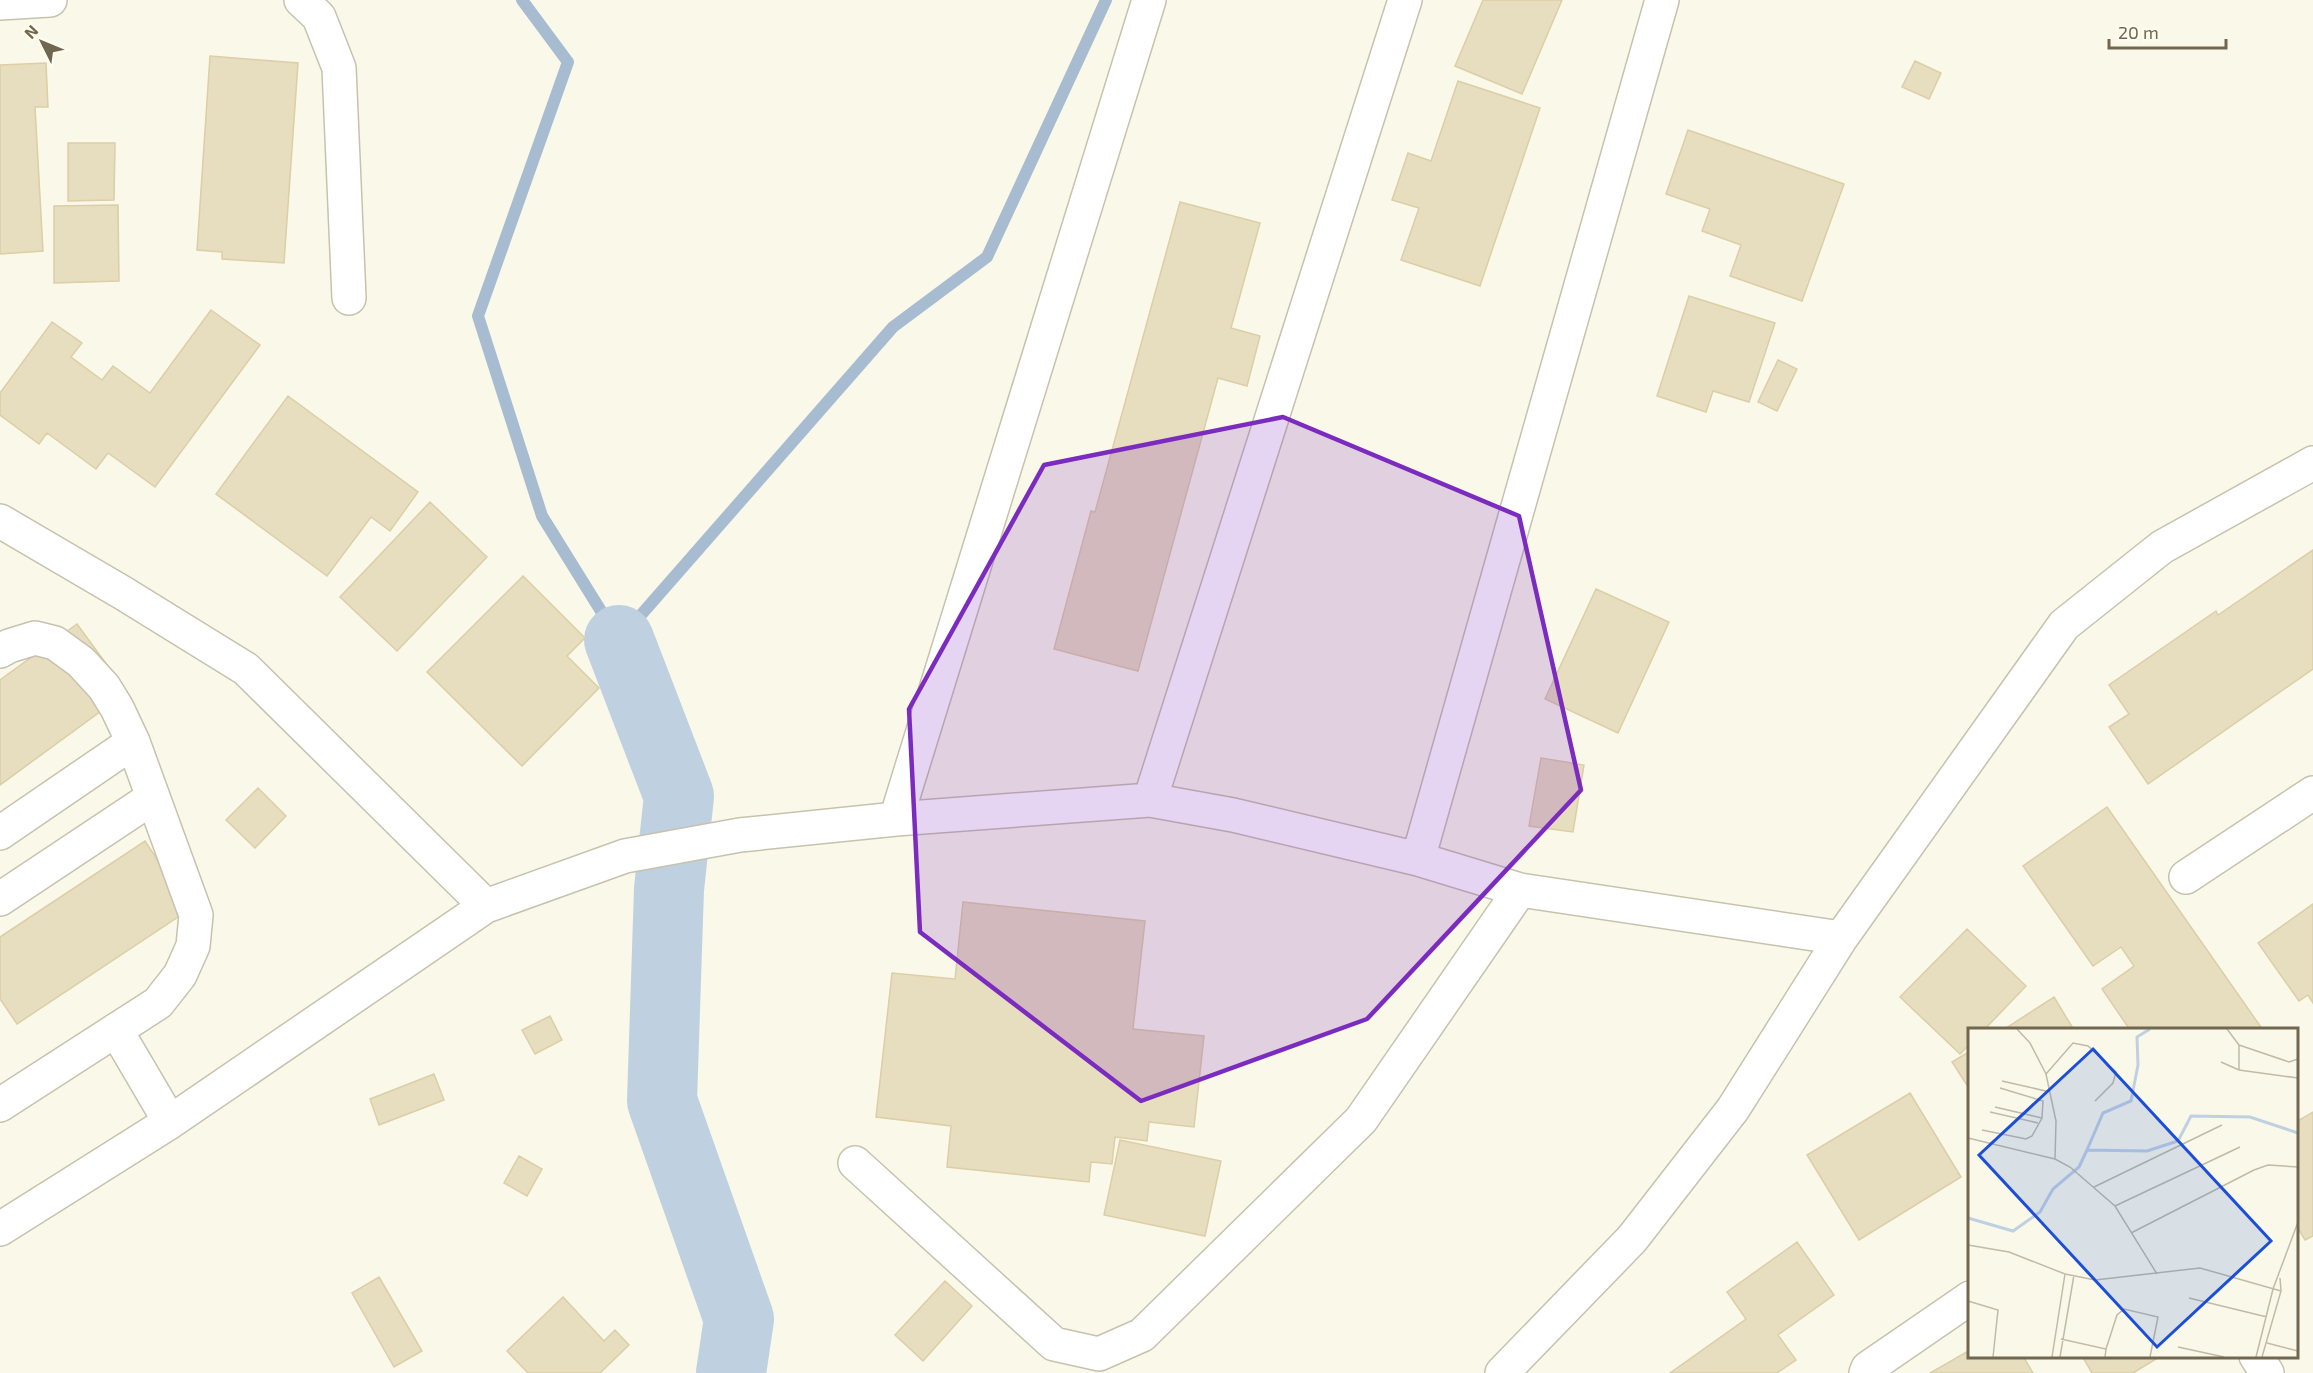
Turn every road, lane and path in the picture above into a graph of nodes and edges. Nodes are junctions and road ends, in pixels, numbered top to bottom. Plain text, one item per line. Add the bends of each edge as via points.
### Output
1 (50, 0) edge
2 (301, 0) edge
3 (1149, 0) edge
4 (1405, 0) edge
5 (1662, 0) edge
6 (0, 3) edge
7 (349, 298) dead end
8 (2313, 463) edge
9 (7, 534) edge
10 (0, 651) edge
11 (133, 742) junction
12 (2313, 793) edge
13 (152, 798) junction
14 (1150, 800) junction
15 (896, 819) junction
16 (0, 833) edge
17 (1418, 859) junction
18 (2186, 877) dead end
19 (1520, 890) junction
20 (0, 899) edge
21 (486, 906) junction
22 (1841, 938) junction
23 (116, 1030) junction
24 (0, 1105) edge
25 (170, 1122) junction
26 (855, 1163) dead end
27 (0, 1229) edge
28 (1968, 1299) edge
29 (2257, 1358) edge
30 (1502, 1373) edge
31 (1866, 1373) edge
32 (2267, 1373) edge

1 - 6 street
2 - 7 street via 319,17 339,68
3 - 15 street
4 - 14 street
5 - 17 street
8 - 22 street via 2162,547 2064,625
9 - 21 street via 123,593 246,669
10 - 11 street via 35,638 56,643 104,687
11 - 13 street
11 - 16 street
12 - 18 street
13 - 20 street
13 - 23 street via 196,915 193,946 180,975 158,1003
14 - 15 street
14 - 17 street via 1233,815
15 - 21 street via 740,835 625,856
17 - 19 street
19 - 22 street
19 - 26 street via 1361,1120 1143,1335 1099,1354 1054,1344
21 - 25 street
22 - 30 street via 1733,1109 1632,1239
23 - 24 street
23 - 25 street
25 - 27 street
28 - 31 street
29 - 32 street

